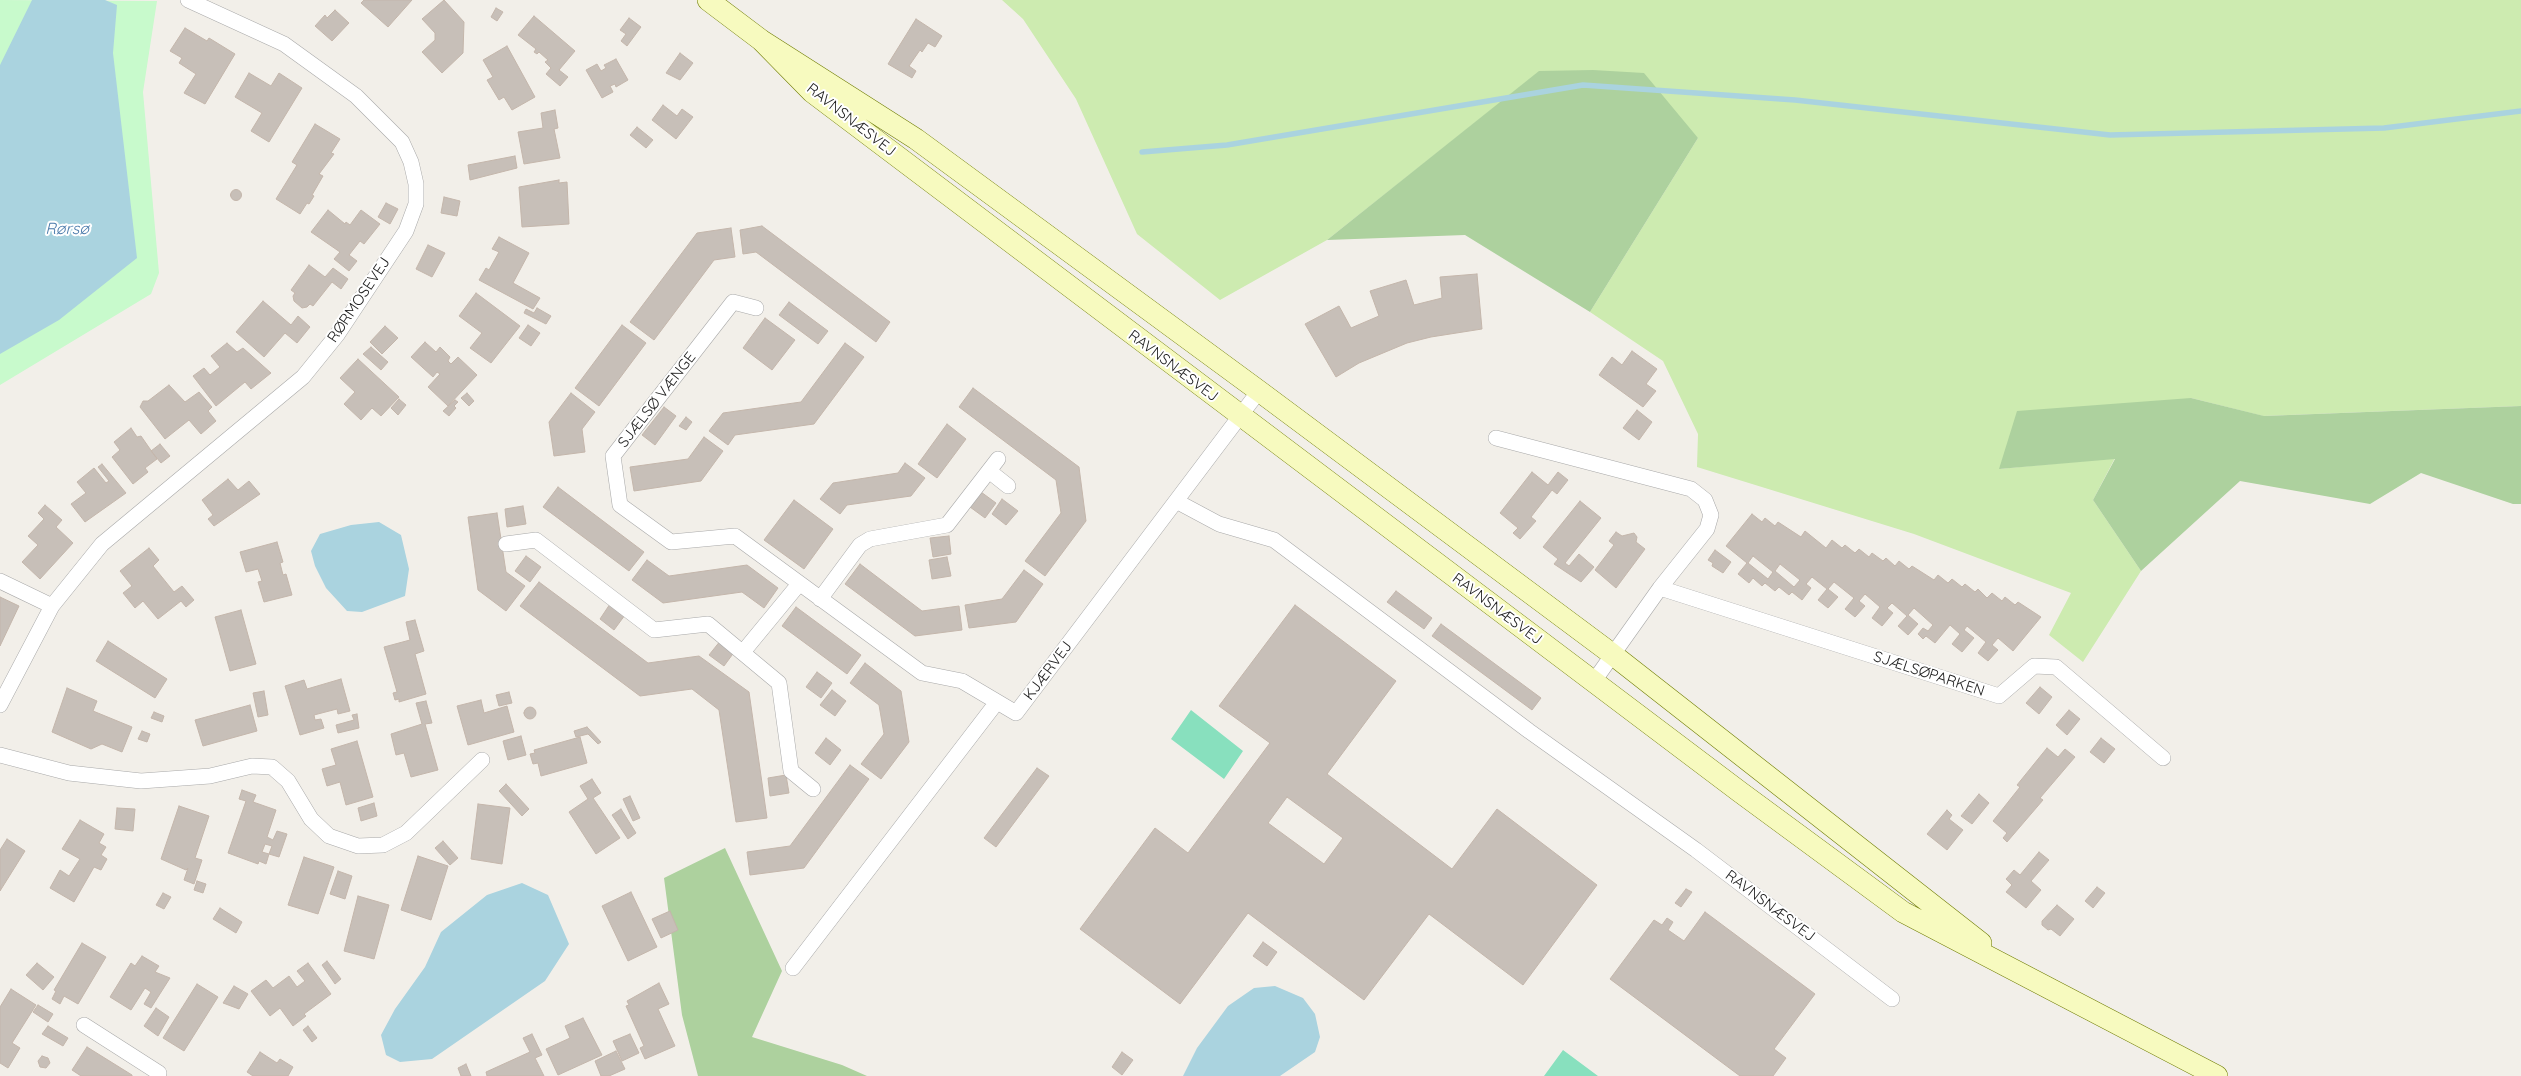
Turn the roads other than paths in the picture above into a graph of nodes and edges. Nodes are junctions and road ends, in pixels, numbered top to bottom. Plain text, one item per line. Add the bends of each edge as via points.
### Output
1 (188, 0) edge
2 (708, 0) edge
3 (761, 40) junction
4 (756, 308) dead end
5 (1259, 391) junction
6 (1239, 416) junction
7 (1496, 438) dead end
8 (1008, 486) dead end
9 (1176, 501) junction
10 (506, 544) dead end
11 (0, 581) edge
12 (799, 584) junction
13 (1660, 588) junction
14 (820, 600) junction
15 (52, 606) junction
16 (743, 652) junction
17 (1612, 654) junction
18 (1594, 681) junction
19 (997, 702) junction
20 (0, 705) edge
21 (0, 755) edge
22 (2163, 758) dead end
23 (482, 760) dead end
24 (813, 789) dead end
25 (793, 968) dead end
26 (2021, 975) junction
27 (1892, 999) dead end
28 (84, 1025) dead end
29 (157, 1076) edge
30 (2217, 1076) edge

1 - 15 street, RØRMOSEVEJ via 284,44 356,96 402,142 416,184 416,204 406,231 338,335 303,377 102,544
2 - 3 main road, RAVNSNÆSVEJ
3 - 5 main road, RAVNSNÆSVEJ via 916,140
3 - 6 main road, RAVNSNÆSVEJ via 812,92
4 - 12 street, SJÆLSØ VÆNGE via 733,302 613,456 620,506 671,542 735,536
5 - 6 street, KJÆRVEJ
5 - 17 main road, RAVNSNÆSVEJ
6 - 9 street, KJÆRVEJ
6 - 18 main road, RAVNSNÆSVEJ
7 - 13 street via 1691,489 1705,500 1711,515 1707,529
8 - 14 street via 994,465 947,526 870,538 860,545
9 - 19 street, KJÆRVEJ via 1016,713
9 - 27 street, RAVNSNÆSVEJ via 1219,524 1274,540 1529,731 1696,850
10 - 16 street via 536,540 654,630 708,624
11 - 15 street
12 - 14 street, SJÆLSØ VÆNGE
12 - 16 street
13 - 17 street
13 - 22 street, SJÆLSØPARKEN via 1999,696 2034,666 2056,667
14 - 19 street, SJÆLSØ VÆNGE via 922,673 962,681
15 - 20 street, RØRMOSEVEJ
16 - 24 street via 779,683 791,771
17 - 18 street
17 - 26 main road, RAVNSNÆSVEJ
18 - 26 main road, RAVNSNÆSVEJ via 1903,912
19 - 25 street
21 - 23 street via 69,773 141,781 210,776 252,766 272,767 288,781 311,819 329,836 358,846 383,845 406,833
26 - 30 main road, RAVNSNÆSVEJ
28 - 29 street via 159,1073

